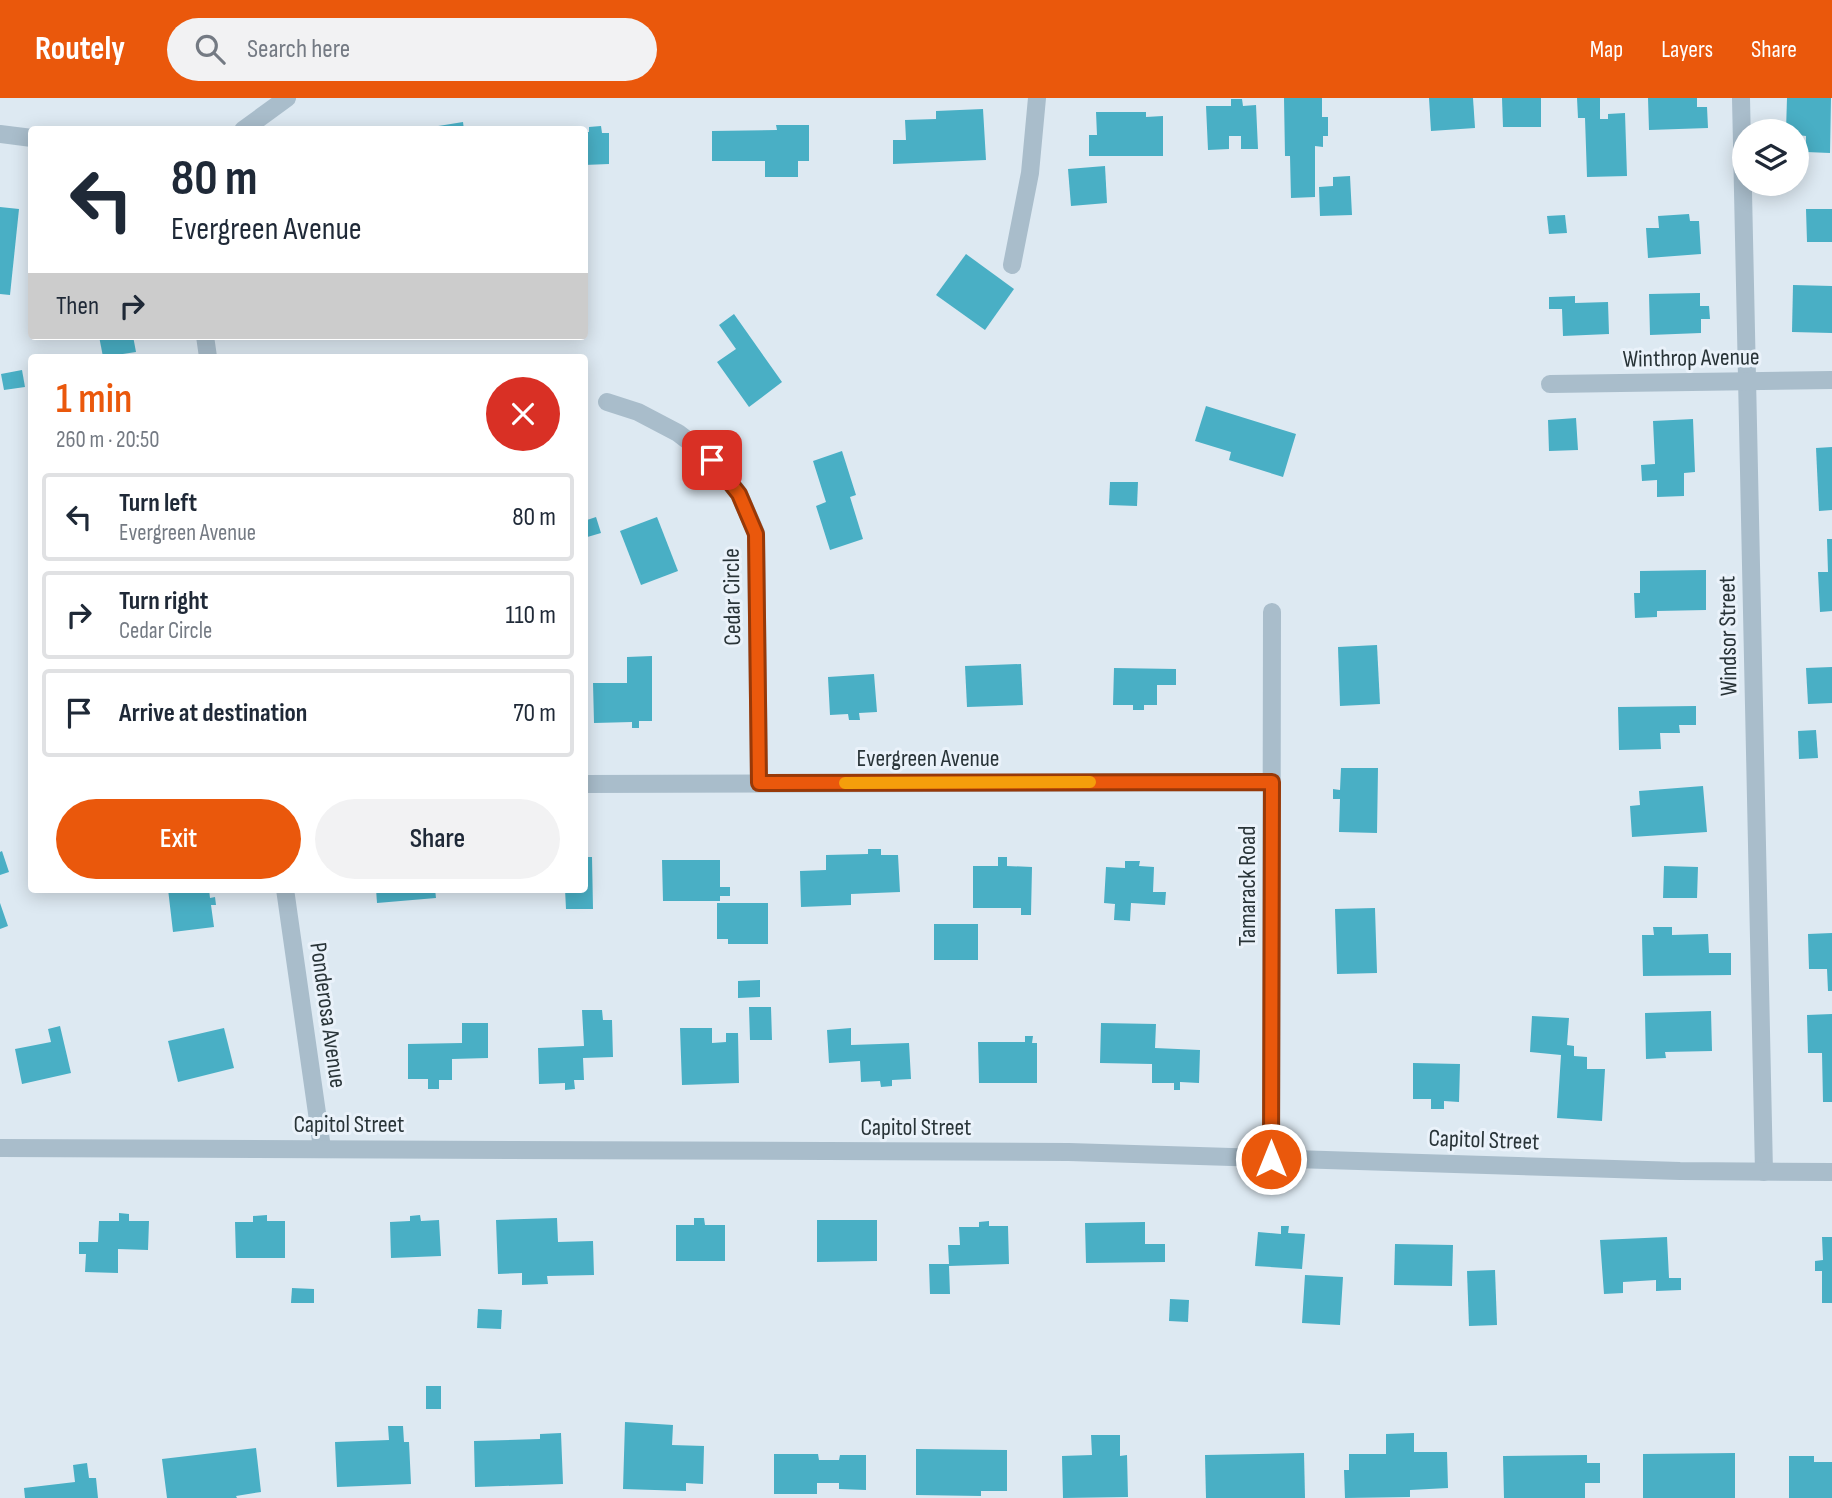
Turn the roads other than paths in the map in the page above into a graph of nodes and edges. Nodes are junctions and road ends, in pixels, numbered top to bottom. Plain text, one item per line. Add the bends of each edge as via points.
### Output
1 (287, 98) edge
2 (1037, 98) edge
3 (1741, 98) edge
4 (248, 126) edge
5 (0, 134) edge
6 (28, 138) edge
7 (1012, 265) dead end
8 (1832, 380) edge
9 (1747, 381) junction
10 (1550, 384) dead end
11 (607, 402) dead end
12 (1272, 612) dead end
13 (1272, 782) junction
14 (759, 783) junction
15 (588, 784) edge
16 (286, 893) edge
17 (0, 1148) edge
18 (322, 1148) junction
19 (1271, 1159) junction
20 (1764, 1172) junction
21 (1832, 1172) edge

1 - 4 street
2 - 7 street via 1030,173
3 - 9 street, Windsor Street
5 - 6 street
8 - 9 street, Winthrop Avenue
9 - 10 street, Winthrop Avenue
9 - 20 street, Windsor Street
11 - 14 street, Cedar Circle via 678,433 712,460 739,494 756,534
12 - 13 street, Tamarack Road
13 - 14 street, Evergreen Avenue
13 - 19 street, Tamarack Road
14 - 15 street, Evergreen Avenue
16 - 18 street, Ponderosa Avenue
17 - 18 street, Capitol Street
18 - 19 street, Capitol Street via 1069,1152
19 - 20 street, Capitol Street
20 - 21 street, Capitol Street

